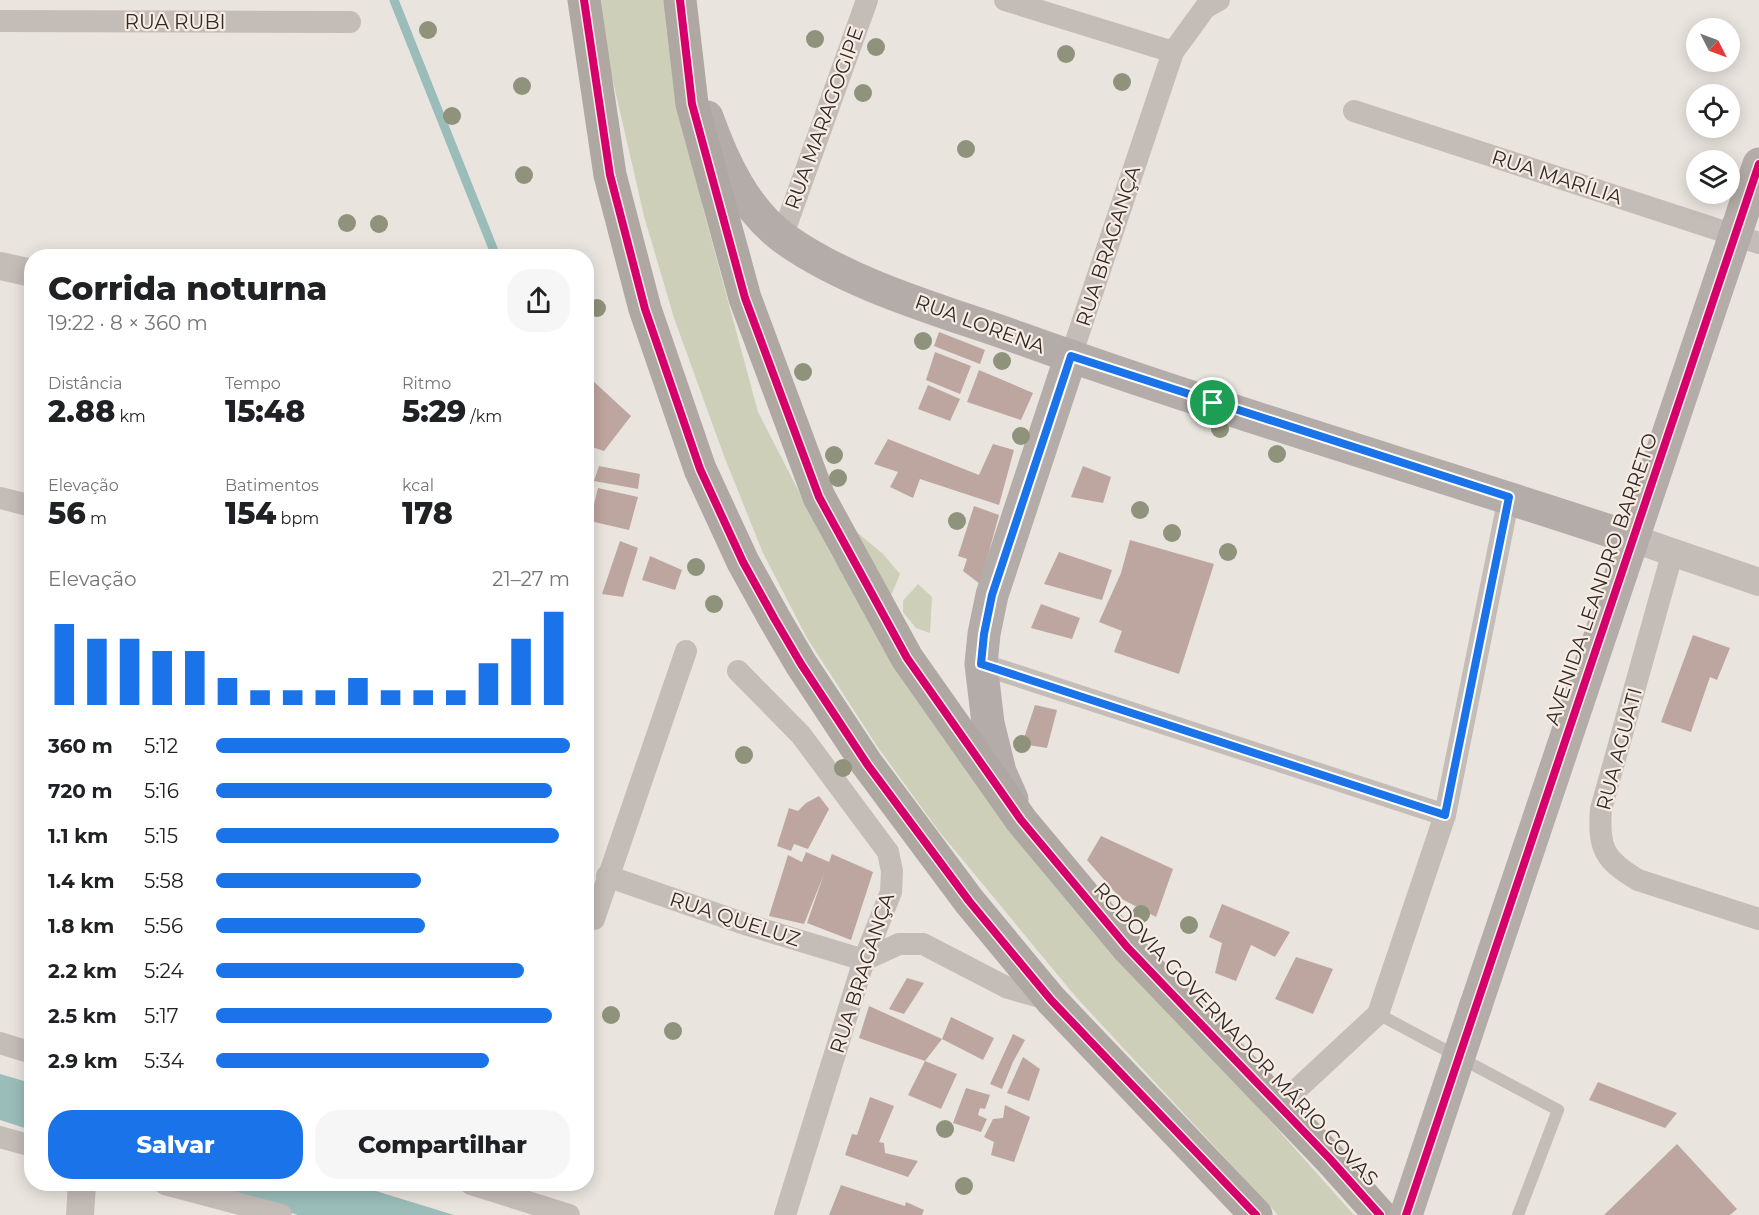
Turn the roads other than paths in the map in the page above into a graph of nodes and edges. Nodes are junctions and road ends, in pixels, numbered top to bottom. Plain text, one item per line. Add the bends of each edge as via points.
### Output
1 (584, 0) edge
2 (680, 0) edge
3 (867, 0) edge
4 (1005, 0) edge
5 (1220, 0) edge
6 (0, 21) edge
7 (350, 22) dead end
8 (1173, 52) junction
9 (686, 55) junction
10 (1354, 111) dead end
11 (1759, 164) edge
12 (782, 237) junction
13 (1748, 238) edge
14 (0, 266) edge
15 (24, 271) edge
16 (1071, 356) junction
17 (1509, 497) junction
18 (0, 498) edge
19 (24, 504) edge
20 (1631, 538) junction
21 (1673, 551) junction
22 (1759, 582) edge
23 (686, 651) dead end
24 (981, 664) junction
25 (738, 671) dead end
26 (1445, 815) junction
27 (1021, 820) junction
28 (607, 876) junction
29 (594, 919) dead end
30 (1759, 919) edge
31 (864, 960) junction
32 (1051, 1000) junction
33 (1378, 1014) junction
34 (0, 1043) edge
35 (24, 1050) edge
36 (1279, 1106) junction
37 (0, 1137) edge
38 (24, 1144) edge
39 (82, 1191) edge
40 (191, 1191) edge
41 (493, 1191) edge
42 (80, 1215) edge
43 (281, 1215) edge
44 (568, 1215) edge
45 (785, 1215) edge
46 (1256, 1215) edge
47 (1380, 1215) edge
48 (1406, 1215) edge
49 (1518, 1215) edge

1 - 32 highway via 610,175 645,309 700,469 739,553 801,664 867,764 969,901
2 - 9 highway, RODOVIA GOVERNADOR MÁRIO COVAS
3 - 12 street, RUA MARAGOGIPE
4 - 8 street
5 - 8 street, RUA BRAGANÇA via 1205,8
6 - 7 street, RUA RUBI
8 - 16 street, RUA BRAGANÇA
9 - 12 main road, RUA LORENA via 717,144 735,180 747,201
9 - 27 highway, RODOVIA GOVERNADOR MÁRIO COVAS via 692,104 745,298 819,497 907,658
10 - 13 street, RUA MARÍLIA
11 - 13 main road, AVENIDA LEANDRO BARRETO
12 - 16 main road, RUA LORENA via 866,283
13 - 20 main road, AVENIDA LEANDRO BARRETO
14 - 15 street
16 - 17 main road, RUA LORENA
16 - 24 main road, RUA BRAGANÇA via 992,595
17 - 20 main road, RUA LORENA
17 - 26 street
18 - 19 street
20 - 21 street, RUA LORENA
20 - 48 main road, AVENIDA LEANDRO BARRETO, bridge
21 - 22 street, RUA LORENA
21 - 30 street, RUA AGUATI via 1601,809 1599,834 1606,853 1621,870 1638,880
23 - 28 street
24 - 26 street
24 - 27 main road, RUA BRAGANÇA via 988,723 1000,772
25 - 31 street, RUA BRAGANÇA via 801,735 888,852 891,892
26 - 33 street
27 - 36 highway, RODOVIA GOVERNADOR MÁRIO COVAS via 1127,947
28 - 29 street
28 - 31 street, RUA QUELUZ
31 - 32 street via 898,944 923,944 1008,988
31 - 45 street, RUA BRAGANÇA
32 - 46 highway
33 - 36 street
33 - 49 lane via 1558,1110
34 - 35 street
36 - 47 highway, RODOVIA GOVERNADOR MÁRIO COVAS
37 - 38 street
39 - 42 street
40 - 43 street
41 - 44 street

